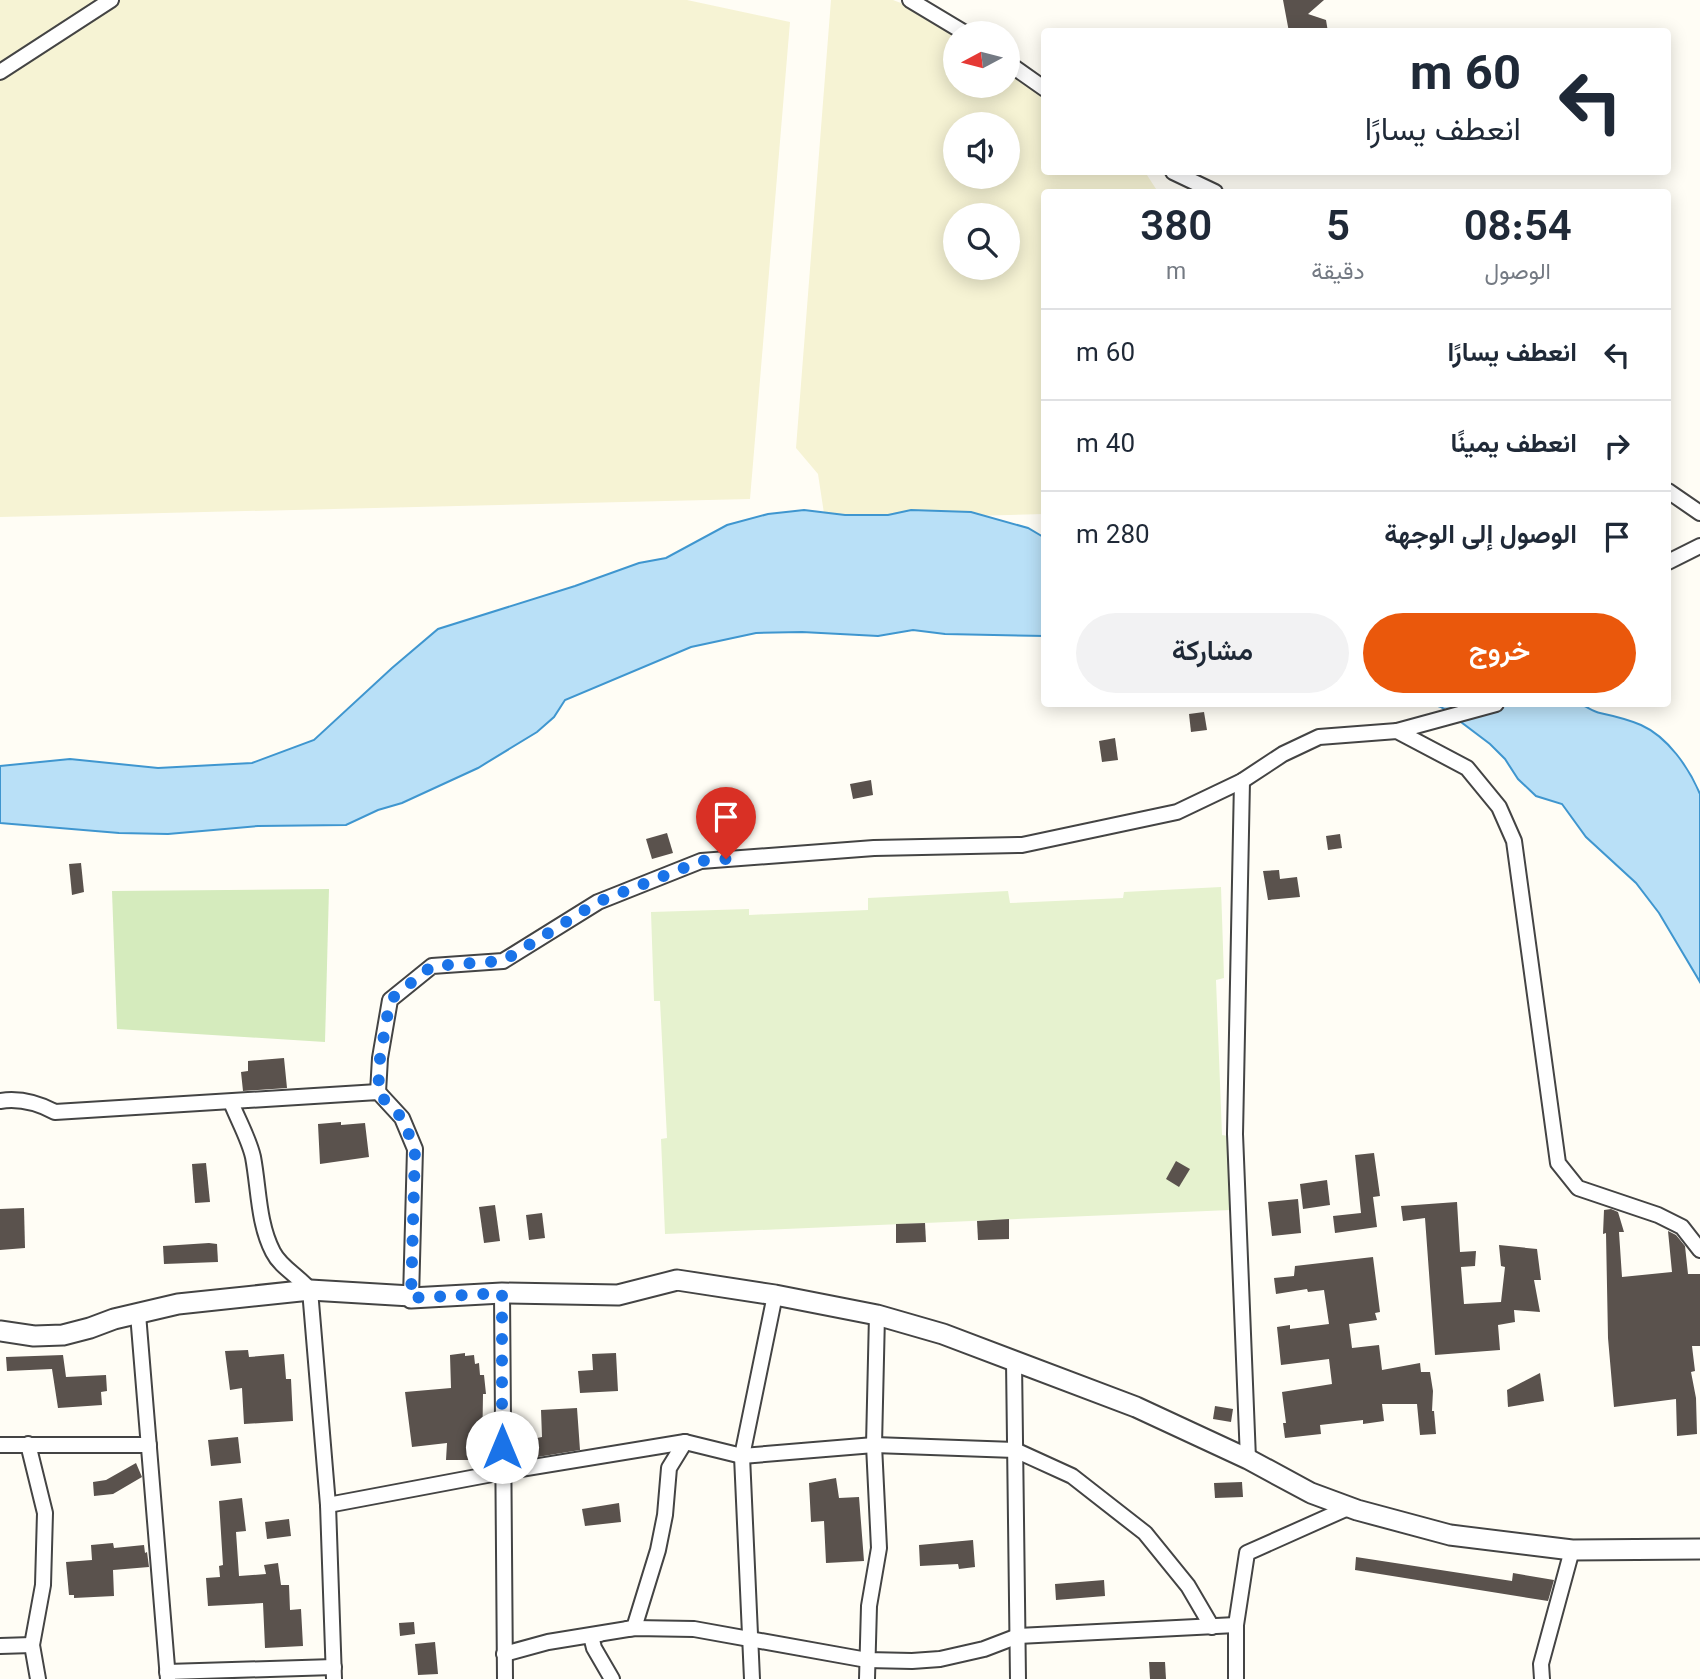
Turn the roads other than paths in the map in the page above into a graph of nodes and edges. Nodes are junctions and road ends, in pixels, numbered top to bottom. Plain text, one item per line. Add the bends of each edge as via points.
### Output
1 (111, 0) edge
2 (911, 0) edge
3 (945, 21) edge
4 (1020, 71) edge
5 (0, 72) edge
6 (1041, 86) edge
7 (1179, 175) edge
8 (1209, 189) edge
9 (1671, 493) edge
10 (1700, 513) edge
11 (1700, 546) edge
12 (1671, 560) edge
13 (1485, 707) edge
14 (1397, 730) junction
15 (1242, 781) junction
16 (378, 1093) junction
17 (0, 1101) edge
18 (231, 1102) junction
19 (1700, 1250) edge
20 (310, 1290) junction
21 (502, 1293) junction
22 (775, 1295) junction
23 (411, 1298) junction
24 (138, 1314) junction
25 (877, 1315) junction
26 (0, 1331) edge
27 (1014, 1361) junction
28 (685, 1442) junction
29 (28, 1444) junction
30 (0, 1445) edge
31 (874, 1445) junction
32 (149, 1446) junction
33 (1015, 1450) junction
34 (742, 1456) junction
35 (1248, 1459) junction
36 (503, 1472) junction
37 (328, 1505) junction
38 (1350, 1507) junction
39 (1700, 1549) edge
40 (1572, 1550) junction
41 (1236, 1625) junction
42 (1212, 1627) junction
43 (634, 1628) junction
44 (1018, 1636) junction
45 (751, 1641) junction
46 (32, 1645) junction
47 (0, 1646) edge
48 (504, 1654) junction
49 (867, 1660) junction
50 (334, 1673) edge
51 (167, 1675) edge
52 (38, 1679) edge
53 (505, 1679) edge
54 (612, 1679) edge
55 (752, 1679) edge
56 (867, 1679) edge
57 (1018, 1679) edge
58 (1236, 1679) edge
59 (1542, 1679) edge

1 - 5 street
2 - 3 street
4 - 6 street
7 - 8 street
9 - 10 street
11 - 12 street
13 - 14 street
14 - 15 street via 1319,737
14 - 19 street via 1467,768 1499,807 1514,841 1558,1163 1578,1188 1682,1227
15 - 16 street via 1177,812 1022,845 874,848 701,861 598,902 503,961 432,966 390,1000
15 - 35 street via 1235,1134
16 - 18 street
16 - 23 street via 402,1118 415,1149
17 - 18 street via 40,1104 55,1112
18 - 20 street via 253,1155 261,1217 273,1253
20 - 23 street
20 - 24 street via 178,1304
20 - 37 street
21 - 22 street via 618,1295 677,1280
21 - 23 street
21 - 36 street
22 - 25 street
22 - 34 street
24 - 26 street via 63,1335
24 - 32 street
25 - 27 street
25 - 31 street
27 - 33 street
27 - 35 street via 1136,1407
28 - 34 street
28 - 36 street
28 - 43 street via 669,1468 658,1550
29 - 30 street
29 - 32 street
29 - 46 street via 45,1513 43,1585
31 - 33 street
31 - 34 street
31 - 49 street via 879,1548 869,1606
32 - 51 street
33 - 42 street via 1072,1476 1145,1533 1188,1586
33 - 44 street
34 - 45 street
35 - 38 street via 1311,1493
36 - 37 street
36 - 48 street
37 - 50 street
38 - 40 street via 1450,1535
38 - 41 street via 1247,1553
39 - 40 street
40 - 59 street via 1541,1664
41 - 42 street
41 - 58 street
42 - 44 street
43 - 45 street via 694,1629
43 - 48 street
43 - 54 street via 591,1636
44 - 49 street via 940,1659
44 - 57 street
45 - 49 street
45 - 55 street
46 - 47 street
46 - 52 street
48 - 53 street
49 - 56 street
50 - 51 street

